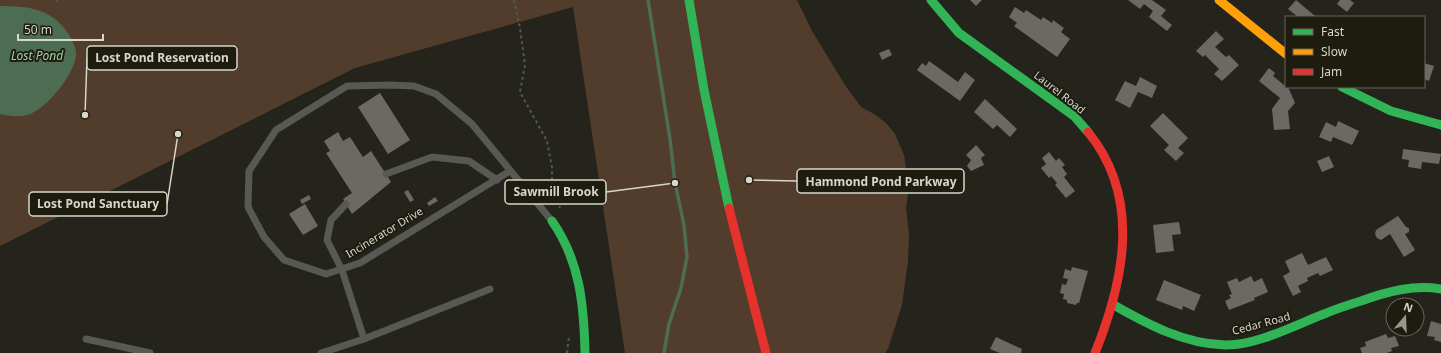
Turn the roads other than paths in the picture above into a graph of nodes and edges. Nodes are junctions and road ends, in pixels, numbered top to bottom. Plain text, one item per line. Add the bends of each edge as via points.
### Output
1 (688, 0) edge
2 (932, 0) edge
3 (1220, 0) edge
4 (1285, 53) edge
5 (1344, 88) edge
6 (1441, 125) edge
7 (510, 171) junction
8 (386, 174) dead end
9 (497, 180) junction
10 (346, 204) dead end
11 (552, 221) joint
12 (342, 270) junction
13 (490, 289) dead end
14 (1441, 289) edge
15 (1112, 304) junction
16 (86, 339) dead end
17 (364, 339) junction
18 (150, 353) edge
19 (321, 353) edge
20 (585, 353) edge
21 (766, 353) edge
22 (1095, 353) edge

1 - 21 street via 722,185
2 - 15 street, Laurel Road via 959,33 1074,116 1103,152 1115,180 1124,243
3 - 4 street
5 - 6 street via 1391,111
7 - 9 lane, Incinerator Drive
7 - 11 lane, Incinerator Drive
7 - 12 lane, Incinerator Drive via 472,124 436,94 414,86 390,84 347,86 324,99 276,130 249,171 248,207 264,237 284,260 326,274
8 - 9 lane via 432,157 469,161
9 - 12 lane, Incinerator Drive via 360,263
10 - 12 lane via 331,220 327,240
11 - 20 street, Incinerator Drive via 563,234 570,249 578,280 585,322
12 - 17 lane
13 - 17 lane
14 - 15 street, Cedar Road via 1430,287 1390,291 1324,314 1285,331 1226,345 1197,341 1157,329
15 - 22 street, Laurel Road
16 - 18 lane
17 - 19 lane

